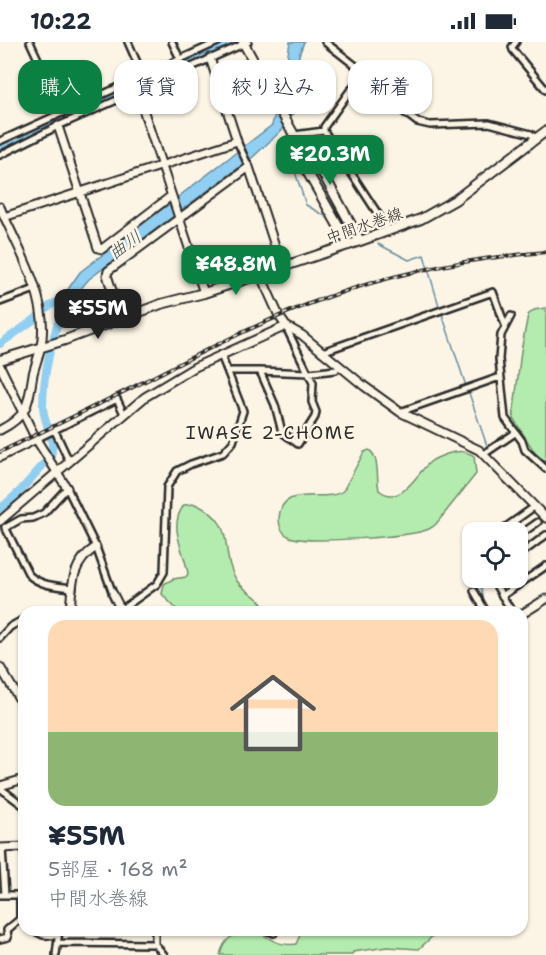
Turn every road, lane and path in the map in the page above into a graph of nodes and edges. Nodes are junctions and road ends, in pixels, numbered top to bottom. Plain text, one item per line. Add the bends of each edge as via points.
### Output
1 (30, 42) edge
2 (128, 42) edge
3 (172, 42) edge
4 (218, 42) edge
5 (325, 42) edge
6 (516, 42) edge
7 (245, 43) edge
8 (210, 58) junction
9 (180, 59) joint
10 (38, 60) edge
11 (136, 60) edge
12 (348, 60) edge
13 (198, 63) edge
14 (546, 90) edge
15 (348, 95) edge
16 (114, 101) edge
17 (61, 114) edge
18 (144, 114) edge
19 (407, 114) edge
20 (58, 126) junction
21 (324, 131) junction
22 (294, 135) junction
23 (543, 135) edge
24 (0, 141) edge
25 (239, 144) junction
26 (0, 155) edge
27 (248, 165) junction
28 (161, 166) junction
29 (79, 192) junction
30 (172, 198) junction
31 (0, 207) edge
32 (4, 217) junction
33 (178, 217) junction
34 (389, 231) junction
35 (360, 241) junction
36 (349, 245) junction
37 (282, 267) junction
38 (260, 274) junction
39 (35, 290) junction
40 (204, 293) junction
41 (0, 302) edge
42 (511, 316) dead end
43 (121, 318) junction
44 (505, 325) junction
45 (286, 326) junction
46 (43, 347) junction
47 (322, 352) junction
48 (221, 355) junction
49 (0, 360) edge
50 (0, 366) edge
51 (336, 370) dead end
52 (228, 371) junction
53 (260, 371) junction
54 (309, 373) junction
55 (500, 377) junction
56 (400, 412) junction
57 (23, 414) junction
58 (124, 414) junction
59 (0, 430) edge
60 (55, 432) junction
61 (515, 433) junction
62 (38, 441) junction
63 (484, 454) junction
64 (0, 457) edge
65 (69, 461) junction
66 (55, 469) junction
67 (546, 470) edge
68 (67, 488) junction
69 (534, 507) junction
70 (546, 518) edge
71 (1, 521) edge
72 (513, 522) edge
73 (538, 522) dead end
74 (5, 528) junction
75 (528, 529) edge
76 (546, 536) edge
77 (96, 547) junction
78 (528, 549) edge
79 (546, 566) edge
80 (73, 588) junction
81 (499, 588) edge
82 (474, 591) dead end
83 (113, 594) joint
84 (502, 596) junction
85 (546, 599) edge
86 (71, 606) edge
87 (119, 606) edge
88 (128, 606) edge
89 (483, 606) edge
90 (508, 606) edge
91 (528, 610) edge
92 (18, 622) edge
93 (0, 638) edge
94 (0, 668) edge
95 (18, 697) edge
96 (18, 781) edge
97 (0, 787) edge
98 (18, 801) edge
99 (18, 847) edge
100 (1, 848) edge
101 (3, 895) edge
102 (18, 924) edge
103 (58, 936) edge
104 (155, 936) edge
105 (0, 939) edge
106 (155, 944) junction
107 (56, 955) edge
108 (164, 955) edge

1 - 10 street
2 - 11 street
3 - 9 street
4 - 9 street
5 - 12 street
6 - 14 street via 513,50
7 - 8 street
7 - 22 main road
8 - 13 street
8 - 25 street
15 - 21 street
16 - 20 street
17 - 24 street
18 - 28 street
19 - 23 street via 430,125 489,123
20 - 26 street
20 - 29 street
21 - 22 street
21 - 34 street
22 - 35 main road via 310,150
22 - 36 main road via 300,159
23 - 34 main road, 中間水巻線 via 455,200
25 - 27 street
25 - 28 street
27 - 33 street
27 - 37 street
28 - 29 street
28 - 30 street
29 - 30 street via 100,249
29 - 32 street
30 - 33 street
31 - 32 street
32 - 39 street
33 - 40 street
33 - 43 street via 108,271
34 - 35 main road, 中間水巻線
35 - 36 main road, 中間水巻線
36 - 37 main road, 中間水巻線
37 - 38 main road, 中間水巻線
38 - 40 main road, 中間水巻線
38 - 45 street
39 - 41 street
39 - 46 street
40 - 43 main road, 中間水巻線
42 - 44 street
43 - 46 main road, 中間水巻線
44 - 47 street via 493,292
44 - 55 street via 501,335
45 - 47 street
45 - 48 street
45 - 54 street
46 - 49 main road, 中間水巻線
46 - 57 street
47 - 56 street
48 - 52 street
48 - 58 street via 173,379
50 - 57 street
51 - 54 street
52 - 53 street
52 - 88 street via 243,411 233,442 223,453 177,471 167,487 165,572 157,584
53 - 54 street
53 - 54 street via 282,432 298,444 316,412
55 - 56 street
55 - 61 street via 505,418
56 - 63 street
57 - 59 street
57 - 62 street
58 - 60 street via 117,399
58 - 65 street
60 - 62 street
60 - 65 street
61 - 63 street
61 - 67 street via 525,450
62 - 64 street
62 - 66 street
63 - 69 street
65 - 66 street
66 - 68 street
66 - 71 street
68 - 74 street via 44,513
68 - 77 street
69 - 70 street
69 - 72 street
71 - 74 street
73 - 75 street
74 - 80 street via 34,580
76 - 78 street
77 - 80 street via 79,561
77 - 83 street
79 - 84 street
80 - 86 street
81 - 84 street
82 - 89 street
83 - 87 street
84 - 90 street
85 - 91 street
92 - 93 street
94 - 95 street
96 - 97 street
97 - 98 street
99 - 100 street
100 - 101 street
102 - 105 street via 8,930 8,937
103 - 106 street
103 - 107 street
104 - 106 street
106 - 108 street

